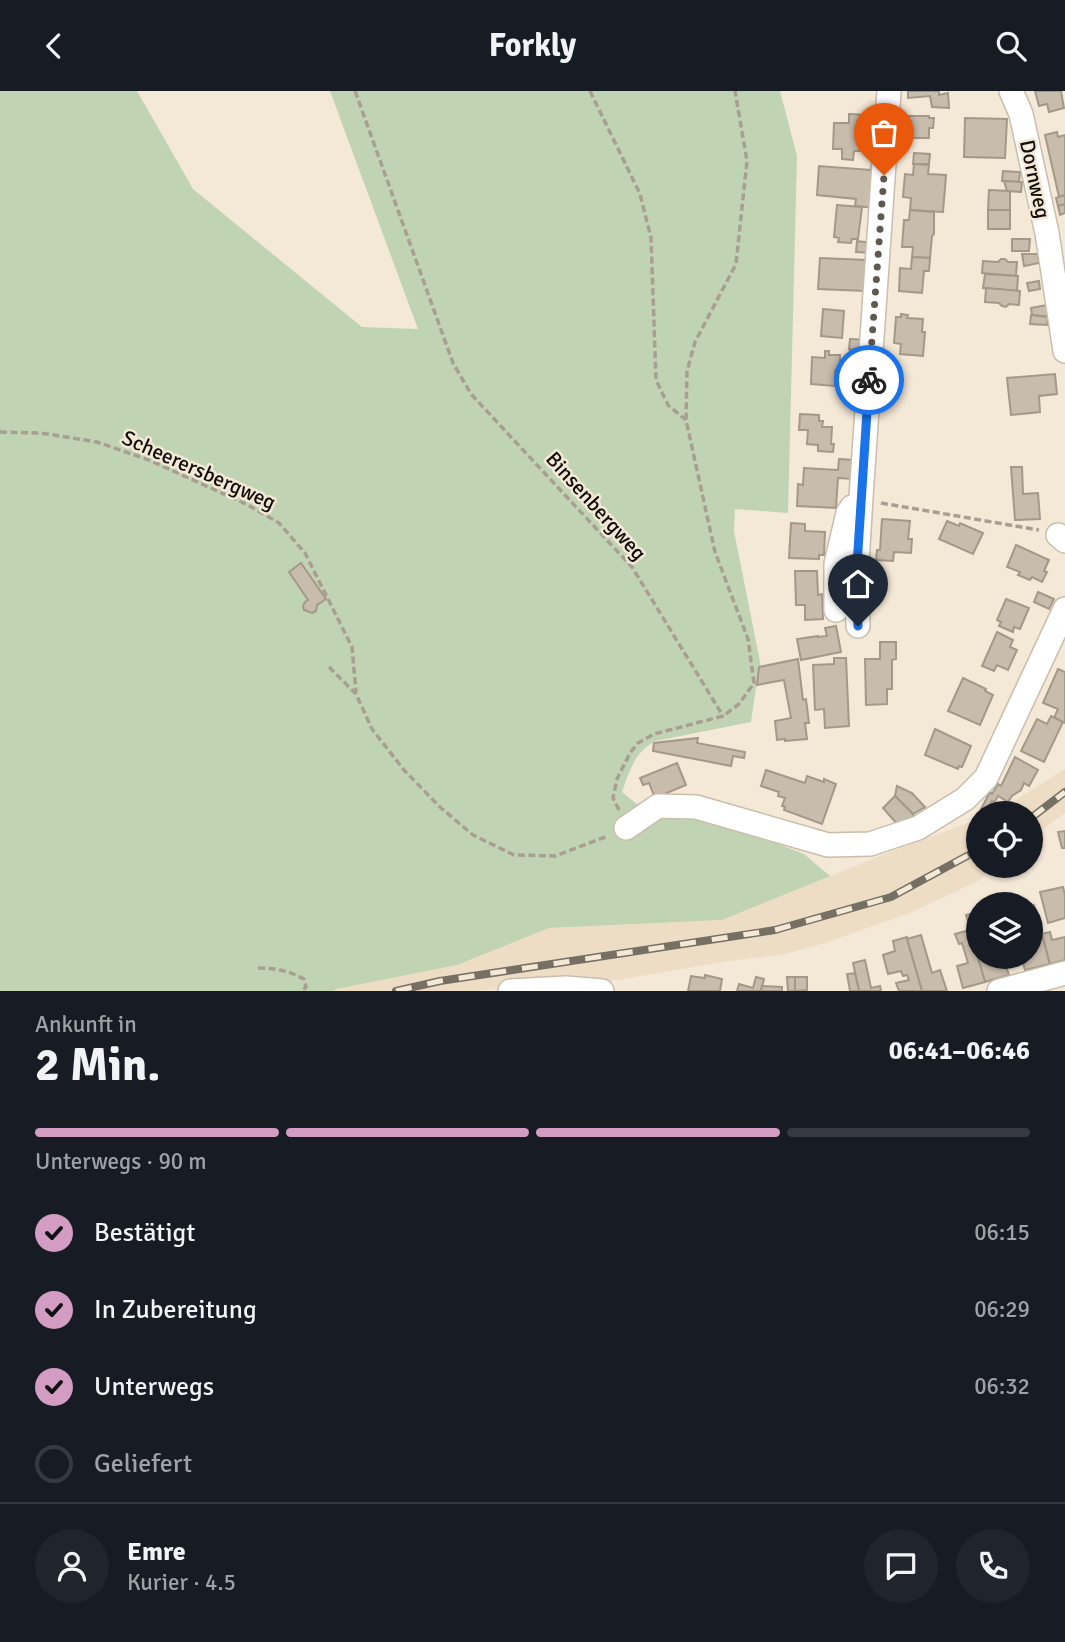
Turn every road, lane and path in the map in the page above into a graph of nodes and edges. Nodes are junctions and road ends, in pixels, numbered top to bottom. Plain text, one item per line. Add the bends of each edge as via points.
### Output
1 (355, 91) edge
2 (590, 91) edge
3 (735, 91) edge
4 (889, 91) edge
5 (1011, 91) edge
6 (1065, 351) edge
7 (686, 420) junction
8 (0, 432) edge
9 (861, 497) junction
10 (887, 505) dead end
11 (1062, 538) edge
12 (1065, 609) edge
13 (836, 610) dead end
14 (858, 626) dead end
15 (329, 667) dead end
16 (356, 694) junction
17 (723, 716) junction
18 (626, 828) junction
19 (258, 968) dead end
20 (1065, 973) edge
21 (302, 991) edge
22 (510, 991) edge
23 (603, 991) edge
24 (999, 991) edge

1 - 17 path, Binsenbergweg via 453,363 471,394 632,567
2 - 7 path via 640,194 651,238 656,380 668,405
3 - 7 path via 747,161 736,264 695,342 687,371
4 - 9 street
5 - 6 street, Dornweg via 1021,114 1047,233
7 - 17 path via 715,552 748,639 754,684
8 - 16 path, Scheerersbergweg via 97,442 149,460 279,523 305,553 352,647
9 - 13 street via 848,513 836,564
9 - 14 street
10 - 11 path via 1024,527
12 - 18 street via 986,778 965,799 918,828 870,844 828,845 696,807 658,806
15 - 16 path
16 - 18 path via 372,729 404,770 473,835 514,855 555,856
17 - 18 path via 654,734 638,743 617,779 613,798
19 - 21 path via 276,968 304,979
20 - 24 street
22 - 23 street

